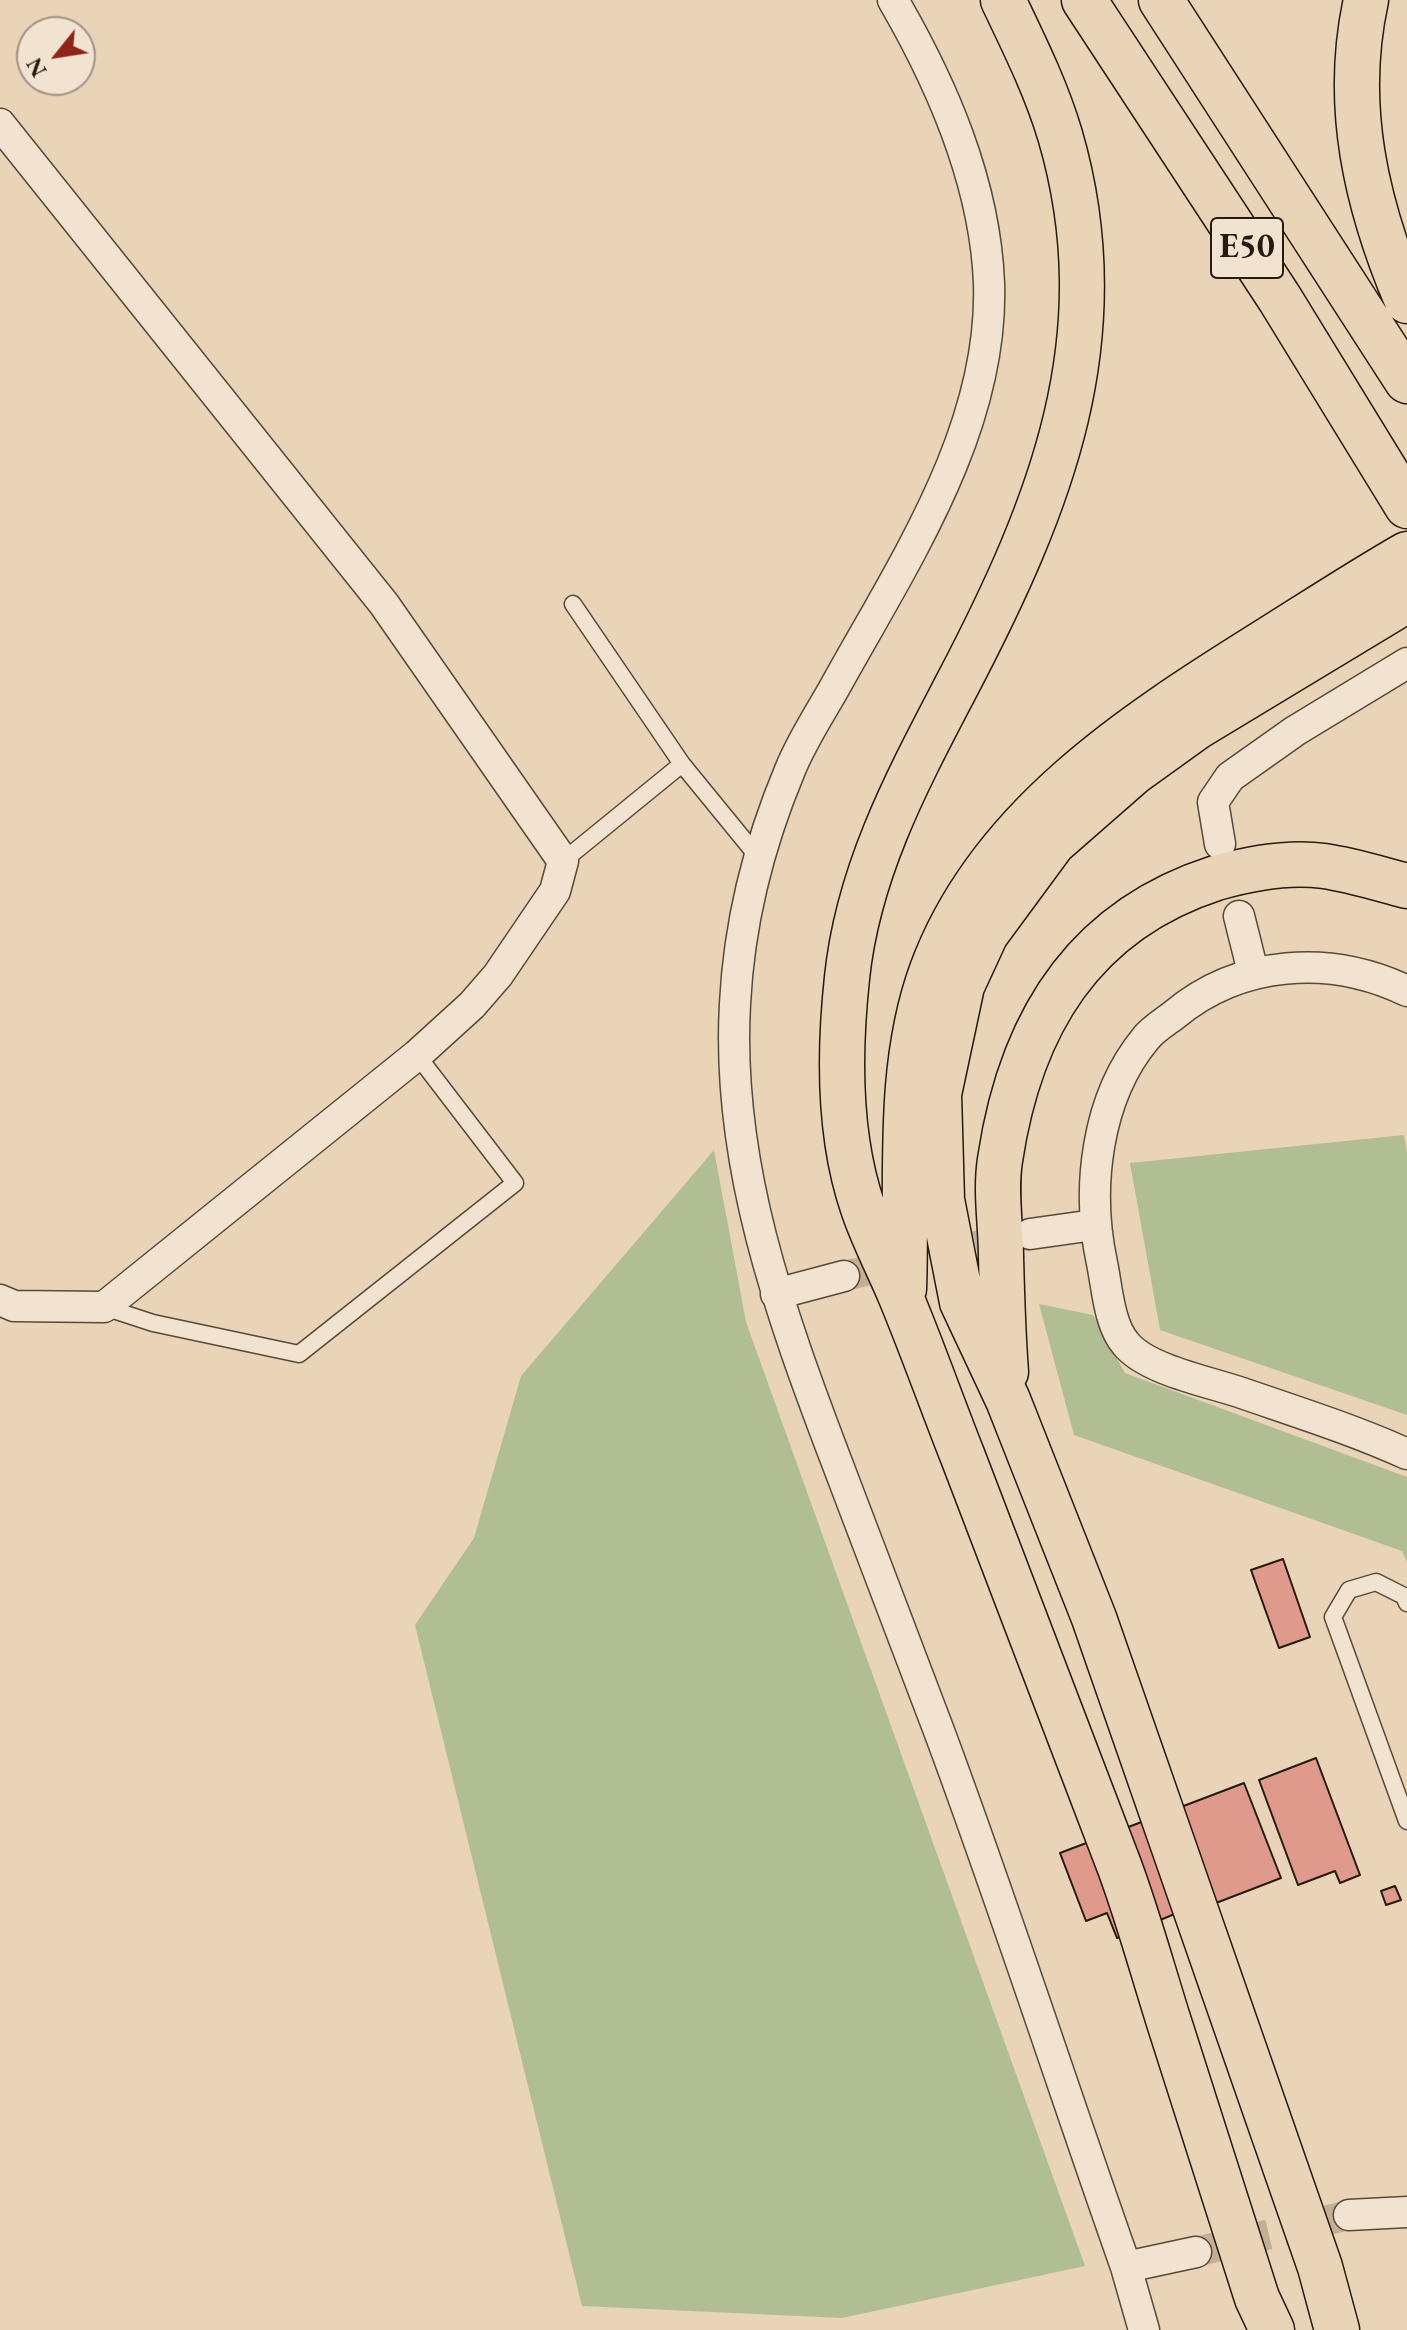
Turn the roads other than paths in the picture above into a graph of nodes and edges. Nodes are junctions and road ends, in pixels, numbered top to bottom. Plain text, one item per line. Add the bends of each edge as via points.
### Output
1 (893, 0) edge
2 (1003, 0) edge
3 (1084, 0) edge
4 (1161, 0) edge
5 (1366, 0) edge
6 (0, 124) edge
7 (1407, 301) edge
8 (1407, 381) edge
9 (1405, 503) edge
10 (1407, 554) edge
11 (1407, 600) edge
12 (573, 604) dead end
13 (1407, 663) edge
14 (682, 764) junction
15 (1220, 844) dead end
16 (758, 857) junction
17 (563, 861) junction
18 (1407, 886) edge
19 (1239, 916) dead end
20 (1253, 972) junction
21 (1407, 991) edge
22 (417, 1055) junction
23 (1094, 1225) junction
24 (1030, 1234) tunnel mouth
25 (844, 1276) tunnel mouth
26 (776, 1294) junction
27 (0, 1300) edge
28 (904, 1304) junction
29 (104, 1307) junction
30 (1008, 1400) junction
31 (1407, 1454) edge
32 (1407, 1603) edge
33 (1407, 1821) edge
34 (1407, 2212) edge
35 (1349, 2215) tunnel mouth
36 (1196, 2252) tunnel mouth
37 (1126, 2267) junction
38 (1320, 2267) junction
39 (1264, 2319) edge
40 (1144, 2330) edge
41 (1337, 2330) edge
42 (1355, 2330) edge

1 - 16 street via 942,95 967,163 983,224 987,336 965,431 945,478 791,765
2 - 28 highway via 1059,133 1083,256 1084,320 1067,418 1027,544 890,818 853,933 843,1042 845,1115 862,1207
3 - 9 highway, E50 via 1280,299
4 - 8 highway, E50
5 - 7 highway via 1357,39 1362,163 1382,242
6 - 17 street via 384,604
10 - 28 highway via 1162,706 1115,741 1035,813 963,908 931,971 912,1054
11 - 30 highway via 1255,689 1133,773 1053,843 986,934 962,986 949,1039 939,1094 940,1160 942,1200 962,1302
12 - 14 lane
13 - 15 street via 1230,777 1213,802
14 - 16 lane
14 - 17 lane
16 - 26 street via 738,973 735,1075 742,1157
17 - 22 street via 555,891 498,975
18 - 30 highway via 1323,866 1241,871 1161,900 1122,924 1057,993 1019,1073 999,1163
19 - 20 street
20 - 21 street via 1349,970
20 - 23 street via 1222,982 1182,1008 1147,1037 1125,1070 1097,1164
22 - 29 street
22 - 29 lane via 515,1183 299,1354 153,1323
23 - 24 street
23 - 31 street via 1112,1310 1125,1343 1148,1361
25 - 26 street
26 - 37 street via 942,1739
27 - 29 street via 14,1306
28 - 39 highway via 1124,1878
30 - 38 highway via 1094,1618
32 - 33 lane via 1404,1596 1376,1582 1349,1590 1333,1617
34 - 35 street
36 - 37 street
37 - 40 street
38 - 41 highway
38 - 42 highway

